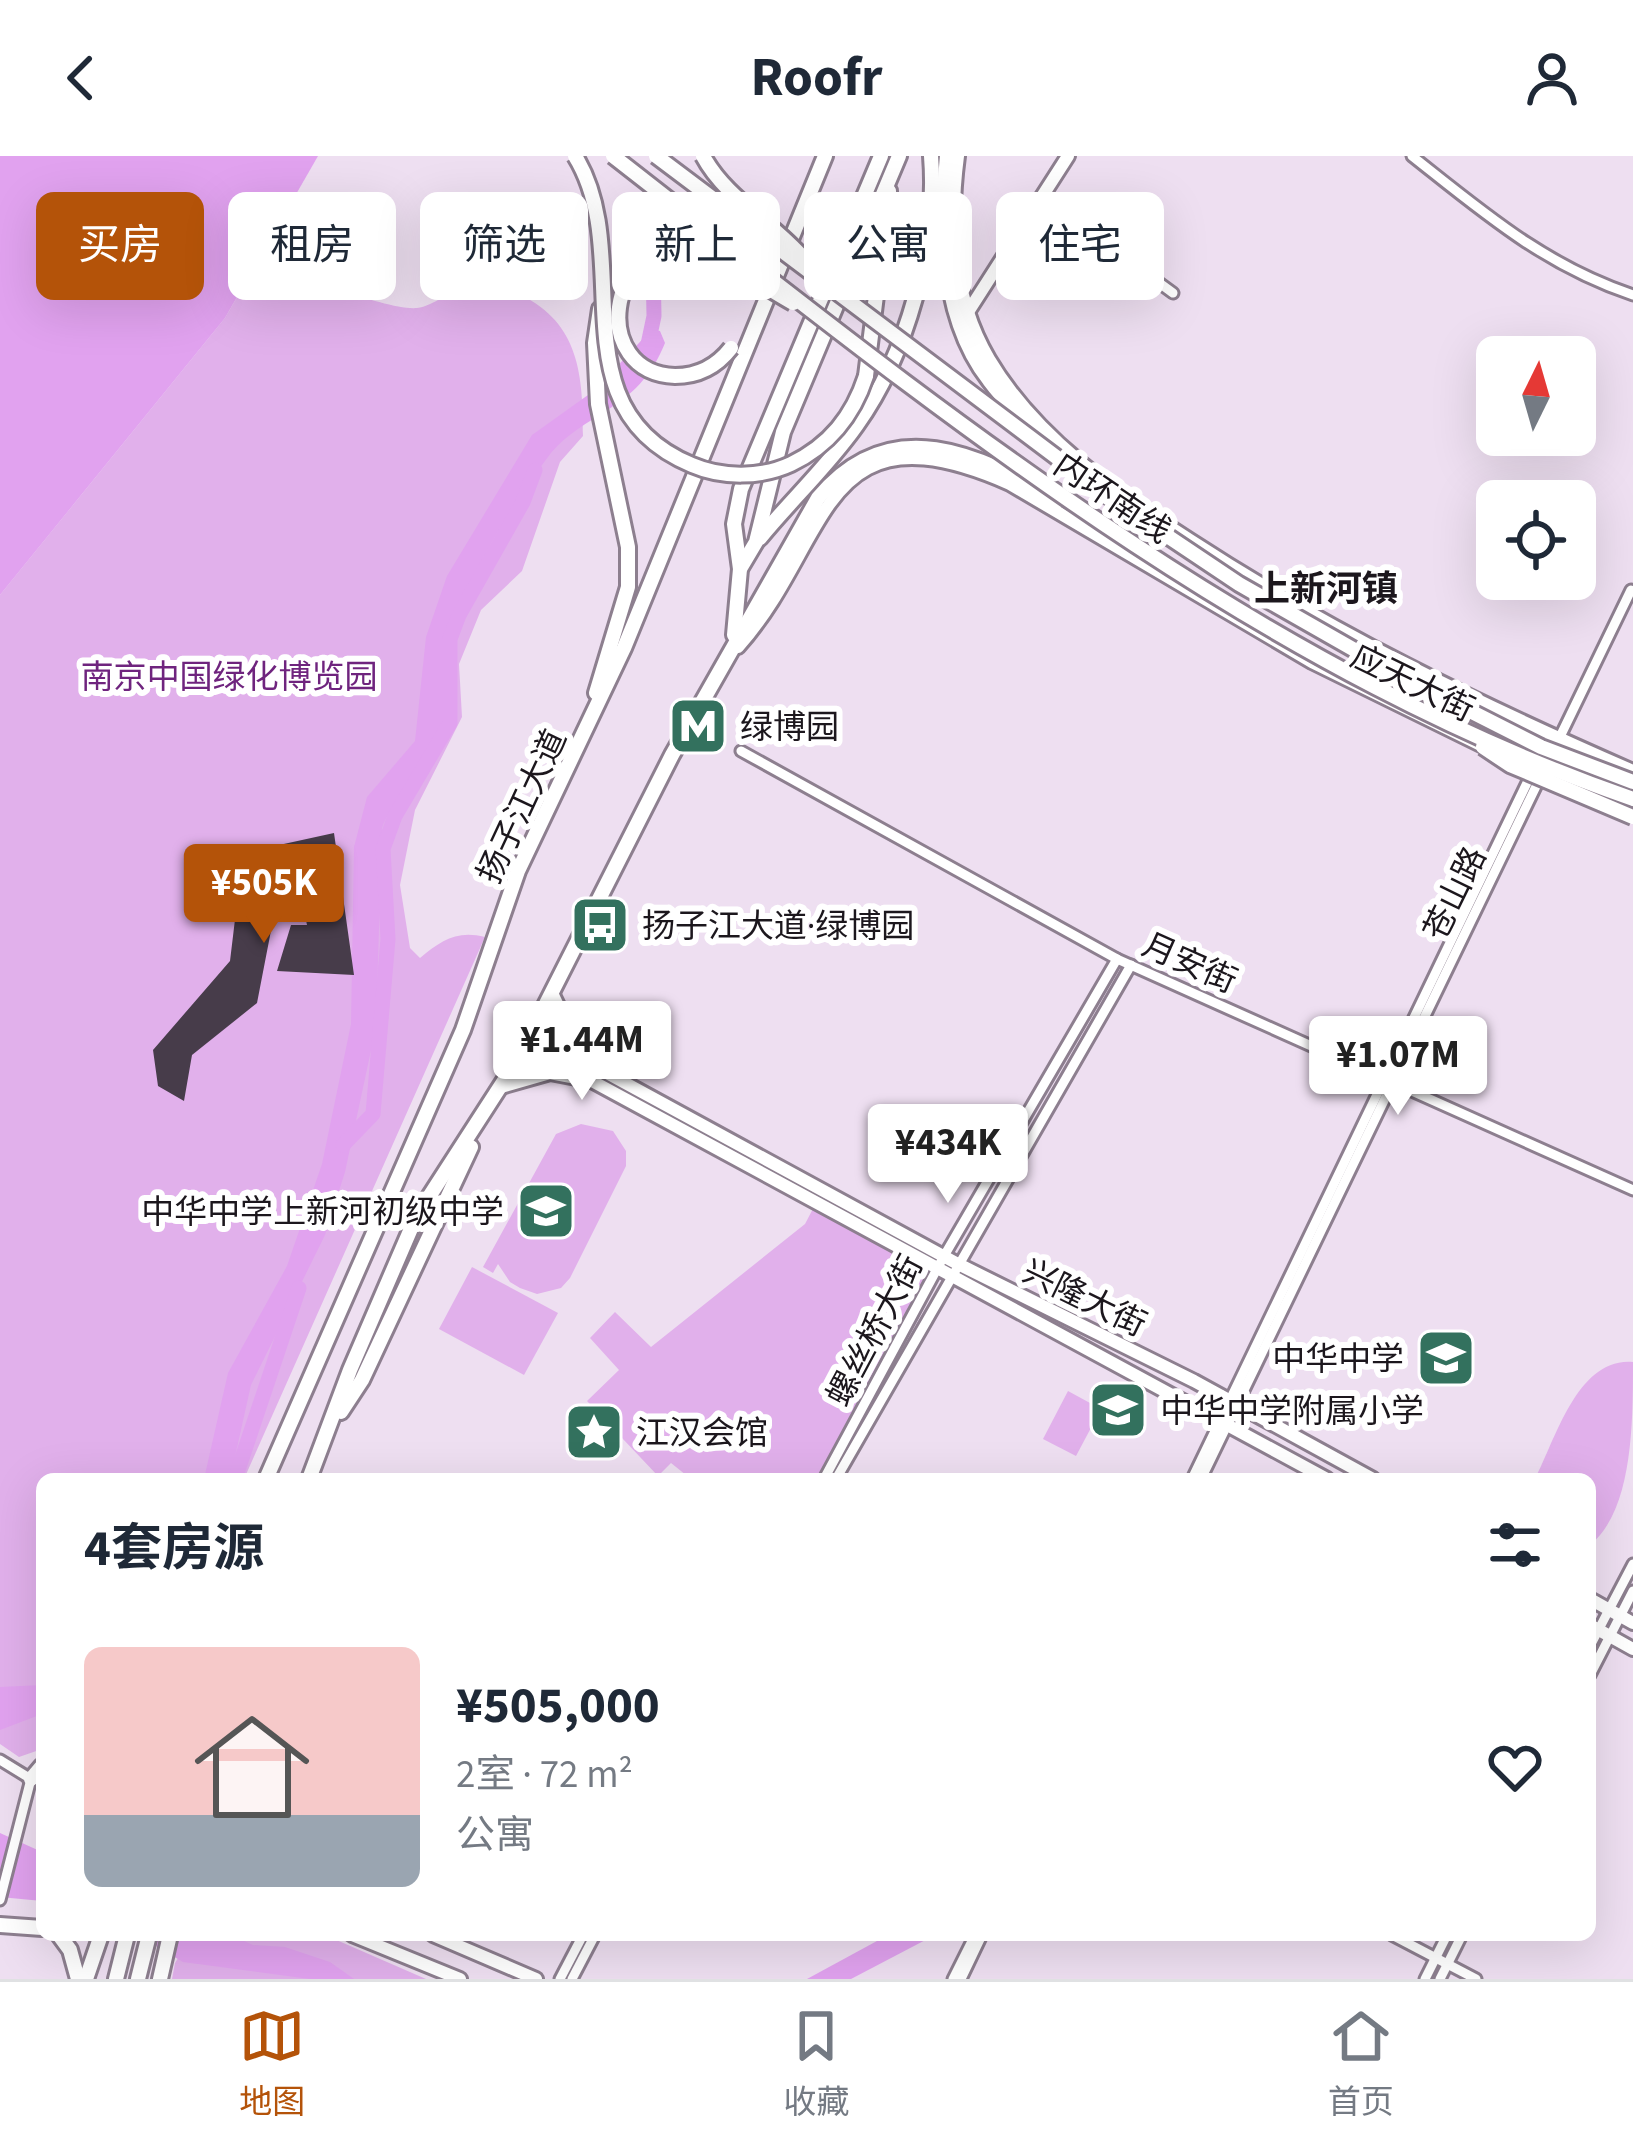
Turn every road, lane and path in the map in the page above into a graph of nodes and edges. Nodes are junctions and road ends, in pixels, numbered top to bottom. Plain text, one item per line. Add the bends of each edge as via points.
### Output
1 (575, 156) edge
2 (613, 156) edge
3 (656, 156) edge
4 (703, 156) edge
5 (816, 156) edge
6 (825, 156) edge
7 (881, 156) edge
8 (931, 156) edge
9 (947, 156) edge
10 (958, 156) edge
11 (1068, 156) edge
12 (1412, 156) edge
13 (897, 162) edge
14 (811, 186) junction
15 (1045, 192) edge
16 (804, 259) edge
17 (996, 264) edge
18 (804, 265) edge
19 (1164, 286) edge
20 (1173, 293) dead end
21 (1633, 295) edge
22 (601, 298) junction
23 (850, 300) edge
24 (963, 312) junction
25 (753, 326) junction
26 (841, 331) junction
27 (1112, 500) junction
28 (1070, 505) junction
29 (756, 542) junction
30 (740, 569) junction
31 (1631, 590) edge
32 (733, 652) junction
33 (1459, 702) junction
34 (588, 725) junction
35 (1448, 725) junction
36 (1554, 737) junction
37 (741, 751) dead end
38 (1633, 771) edge
39 (1539, 772) junction
40 (1633, 782) edge
41 (1633, 803) edge
42 (1633, 817) edge
43 (1118, 958) junction
44 (1131, 965) junction
45 (553, 995) junction
46 (583, 1058) junction
47 (562, 1074) junction
48 (1388, 1079) junction
49 (501, 1087) junction
50 (1633, 1190) edge
51 (950, 1260) junction
52 (942, 1274) junction
53 (1234, 1402) junction
54 (1224, 1421) junction
55 (269, 1473) edge
56 (311, 1473) edge
57 (827, 1473) edge
58 (839, 1473) edge
59 (1200, 1473) edge
60 (1316, 1473) edge
61 (1362, 1473) edge
62 (1633, 1564) edge
63 (1633, 1591) edge
64 (1621, 1616) edge
65 (1599, 1630) edge
66 (1633, 1649) edge
67 (0, 1760) edge
68 (36, 1773) edge
69 (31, 1779) junction
70 (0, 1900) edge
71 (0, 1925) edge
72 (36, 1928) edge
73 (63, 1941) edge
74 (98, 1941) edge
75 (125, 1941) edge
76 (168, 1941) edge
77 (367, 1941) edge
78 (447, 1941) edge
79 (580, 1941) edge
80 (592, 1941) edge
81 (976, 1941) edge
82 (1404, 1941) edge
83 (1447, 1941) edge
84 (1457, 1941) edge
85 (147, 1942) edge
86 (1442, 1961) junction
87 (82, 1979) edge
88 (116, 1979) edge
89 (138, 1979) edge
90 (160, 1979) edge
91 (460, 1979) edge
92 (536, 1979) edge
93 (560, 1979) edge
94 (572, 1979) edge
95 (957, 1979) edge
96 (1425, 1979) edge
97 (1439, 1979) edge
98 (1476, 1979) edge

1 - 22 highway, bridge via 598,224
2 - 26 highway, 内环南线, bridge
3 - 18 highway, 内环南线, bridge
4 - 16 highway, bridge
5 - 14 highway
6 - 14 highway, 扬子江大道
7 - 30 highway via 741,488 734,524
8 - 29 highway via 929,237 906,325 860,422
9 - 24 highway via 947,270
10 - 24 main road, 应天大街 via 953,233
11 - 15 main road
12 - 21 street via 1512,235
13 - 22 highway, bridge via 858,400 832,437 797,461 742,474 703,470 658,448 628,412 608,361
13 - 29 highway via 783,432
14 - 25 highway, 扬子江大道
17 - 24 main road
19 - 20 street
22 - 34 highway, bridge via 598,404 628,547 628,586
23 - 27 highway, 内环南线, bridge
24 - 27 highway, bridge via 988,380
24 - 36 main road, 应天大街 via 1010,391 1120,494 1388,658
25 - 26 highway, bridge via 714,365 692,374 651,371 631,354 616,309 623,284 642,263 689,253
25 - 34 highway, 扬子江大道
26 - 28 highway, 内环南线, bridge
27 - 33 highway, 内环南线, bridge via 1239,584
28 - 32 highway, bridge via 1006,470 933,447 862,460 818,498
28 - 35 highway, 内环南线, bridge via 1288,640
29 - 30 highway
30 - 32 highway
31 - 36 street, 苍山路
32 - 39 main road, 应天大街 via 758,625 839,489 890,461 936,458 1010,484 1312,662
32 - 45 highway via 680,740
33 - 38 highway, bridge
33 - 40 highway, 内环南线, bridge via 1541,747
34 - 55 highway, 扬子江大道 via 518,871 463,1030
35 - 41 highway, 内环南线, bridge
35 - 42 highway, bridge via 1510,764
36 - 38 main road, 应天大街
36 - 39 street, 苍山路
37 - 43 street, 月安街
39 - 41 main road, 应天大街
39 - 48 street, 苍山路
43 - 44 street, 月安街
43 - 51 street, 螺丝桥大街
44 - 48 street, 月安街
44 - 51 street, 螺丝桥大街
45 - 46 main road
45 - 49 highway
46 - 47 main road via 566,1044 551,1047 549,1064
46 - 51 main road, 兴隆大街
47 - 49 main road
47 - 52 main road, 兴隆大街 via 592,1081
48 - 50 street, 月安街
48 - 53 street, 苍山路
49 - 56 highway
51 - 52 street, 螺丝桥大街
51 - 53 main road, 兴隆大街
52 - 54 main road, 兴隆大街
52 - 57 street, 螺丝桥大街
52 - 58 street, 螺丝桥大街
53 - 54 street, 苍山路
53 - 61 main road, 兴隆大街
54 - 59 street, 苍山路
54 - 60 main road, 兴隆大街
62 - 64 street
63 - 64 street
64 - 65 street
65 - 66 main road
67 - 69 street
68 - 69 highway
69 - 70 street
71 - 72 highway
73 - 87 highway
74 - 87 highway
75 - 88 highway
76 - 90 highway
77 - 91 main road
78 - 92 main road
79 - 93 street
80 - 94 street
81 - 95 street
82 - 86 street
83 - 86 street
84 - 86 street
85 - 89 highway
86 - 96 street
86 - 97 street
86 - 98 street

